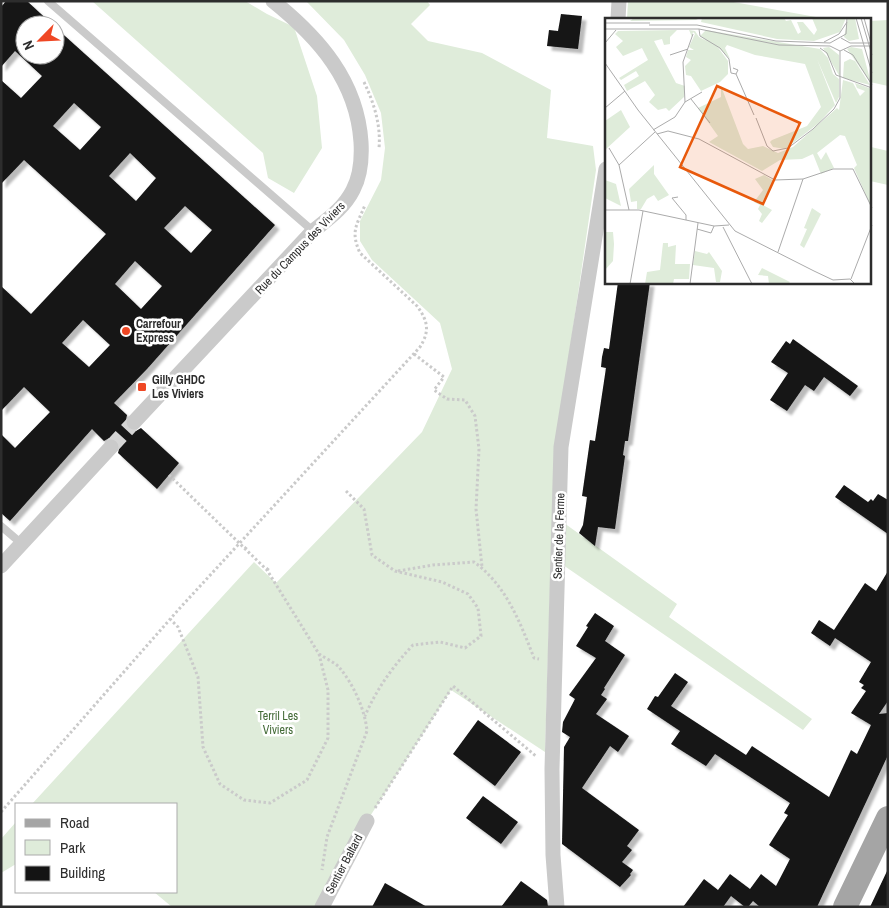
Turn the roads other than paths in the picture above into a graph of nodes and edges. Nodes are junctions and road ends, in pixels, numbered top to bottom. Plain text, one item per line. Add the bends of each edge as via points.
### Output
1 (48, 1) edge
2 (273, 1) edge
3 (619, 1) edge
4 (618, 18) edge
5 (605, 175) edge
6 (314, 231) junction
7 (134, 422) tunnel mouth
8 (111, 447) tunnel mouth
9 (1, 526) edge
10 (22, 544) junction
11 (1, 566) edge
12 (888, 818) edge
13 (367, 821) road end
14 (322, 907) edge
15 (557, 907) edge
16 (845, 907) edge

1 - 6 lane
2 - 6 street, Rue du Campus des Viviers via 312,37 338,69 352,95 360,126 362,158 352,192 339,209
3 - 4 street
5 - 15 street, Sentier de la Ferme via 561,447 552,769
6 - 7 street, Rue du Campus des Viviers
8 - 10 street
9 - 10 lane
10 - 11 street
12 - 16 main road
13 - 14 street, Sentier Baltard

